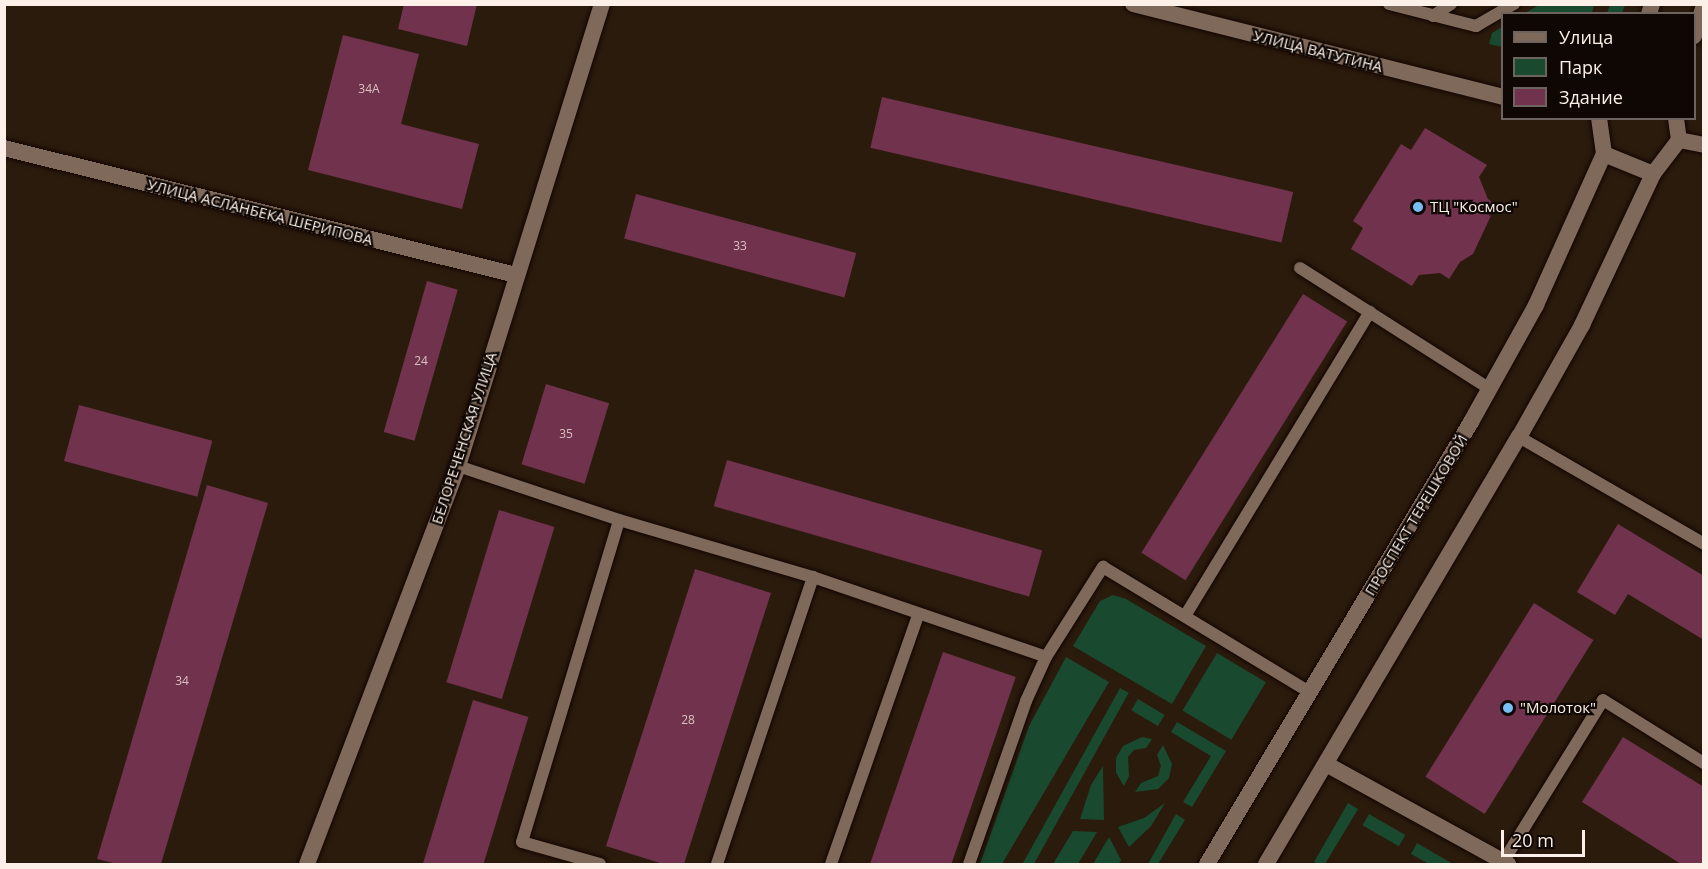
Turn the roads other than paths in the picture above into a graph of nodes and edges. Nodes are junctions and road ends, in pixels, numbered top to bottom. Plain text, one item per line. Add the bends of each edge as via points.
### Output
1 (602, 4) edge
2 (1132, 4) edge
3 (1389, 4) edge
4 (1451, 4) edge
5 (1514, 4) edge
6 (1704, 5) edge
7 (1433, 16) junction
8 (1696, 33) edge
9 (1501, 96) edge
10 (1595, 120) edge
11 (1676, 120) edge
12 (1679, 140) junction
13 (1704, 145) edge
14 (4, 148) edge
15 (1604, 154) junction
16 (1653, 174) junction
17 (1300, 268) dead end
18 (516, 275) junction
19 (1370, 312) junction
20 (1490, 389) junction
21 (1519, 437) junction
22 (458, 466) junction
23 (619, 520) junction
24 (1704, 544) edge
25 (813, 577) junction
26 (918, 615) junction
27 (1185, 616) junction
28 (1046, 657) junction
29 (1309, 692) junction
30 (1704, 763) edge
31 (1326, 764) junction
32 (1505, 863) edge
33 (307, 864) edge
34 (600, 864) edge
35 (717, 864) edge
36 (831, 864) edge
37 (969, 864) edge
38 (1207, 864) edge
39 (1266, 864) edge

1 - 18 street, БЕЛОРЕЧЕНСКАЯ УЛИЦА
2 - 9 street, УЛИЦА ВАТУТИНА
3 - 7 lane
4 - 7 lane
5 - 7 lane via 1476,26
6 - 8 street
10 - 15 street
11 - 12 street
12 - 13 street
12 - 16 street
14 - 18 street, УЛИЦА АСЛАНБЕКА ШЕРИПОВА
15 - 16 street
15 - 20 street, ПРОСПЕКТ ТЕРЕШКОВОЙ via 1536,305
16 - 21 street via 1582,325
17 - 19 lane
18 - 22 street, БЕЛОРЕЧЕНСКАЯ УЛИЦА
19 - 20 lane
19 - 27 lane
20 - 29 street, ПРОСПЕКТ ТЕРЕШКОВОЙ
21 - 24 lane
21 - 31 street
22 - 23 lane
22 - 33 street, БЕЛОРЕЧЕНСКАЯ УЛИЦА
23 - 25 lane
23 - 34 lane via 522,842
25 - 26 lane
25 - 35 lane
26 - 28 lane
26 - 36 lane
27 - 28 lane via 1103,567
27 - 29 lane
28 - 37 lane via 1026,700
29 - 38 street, ПРОСПЕКТ ТЕРЕШКОВОЙ
30 - 32 lane via 1603,700
31 - 32 street
31 - 39 street

